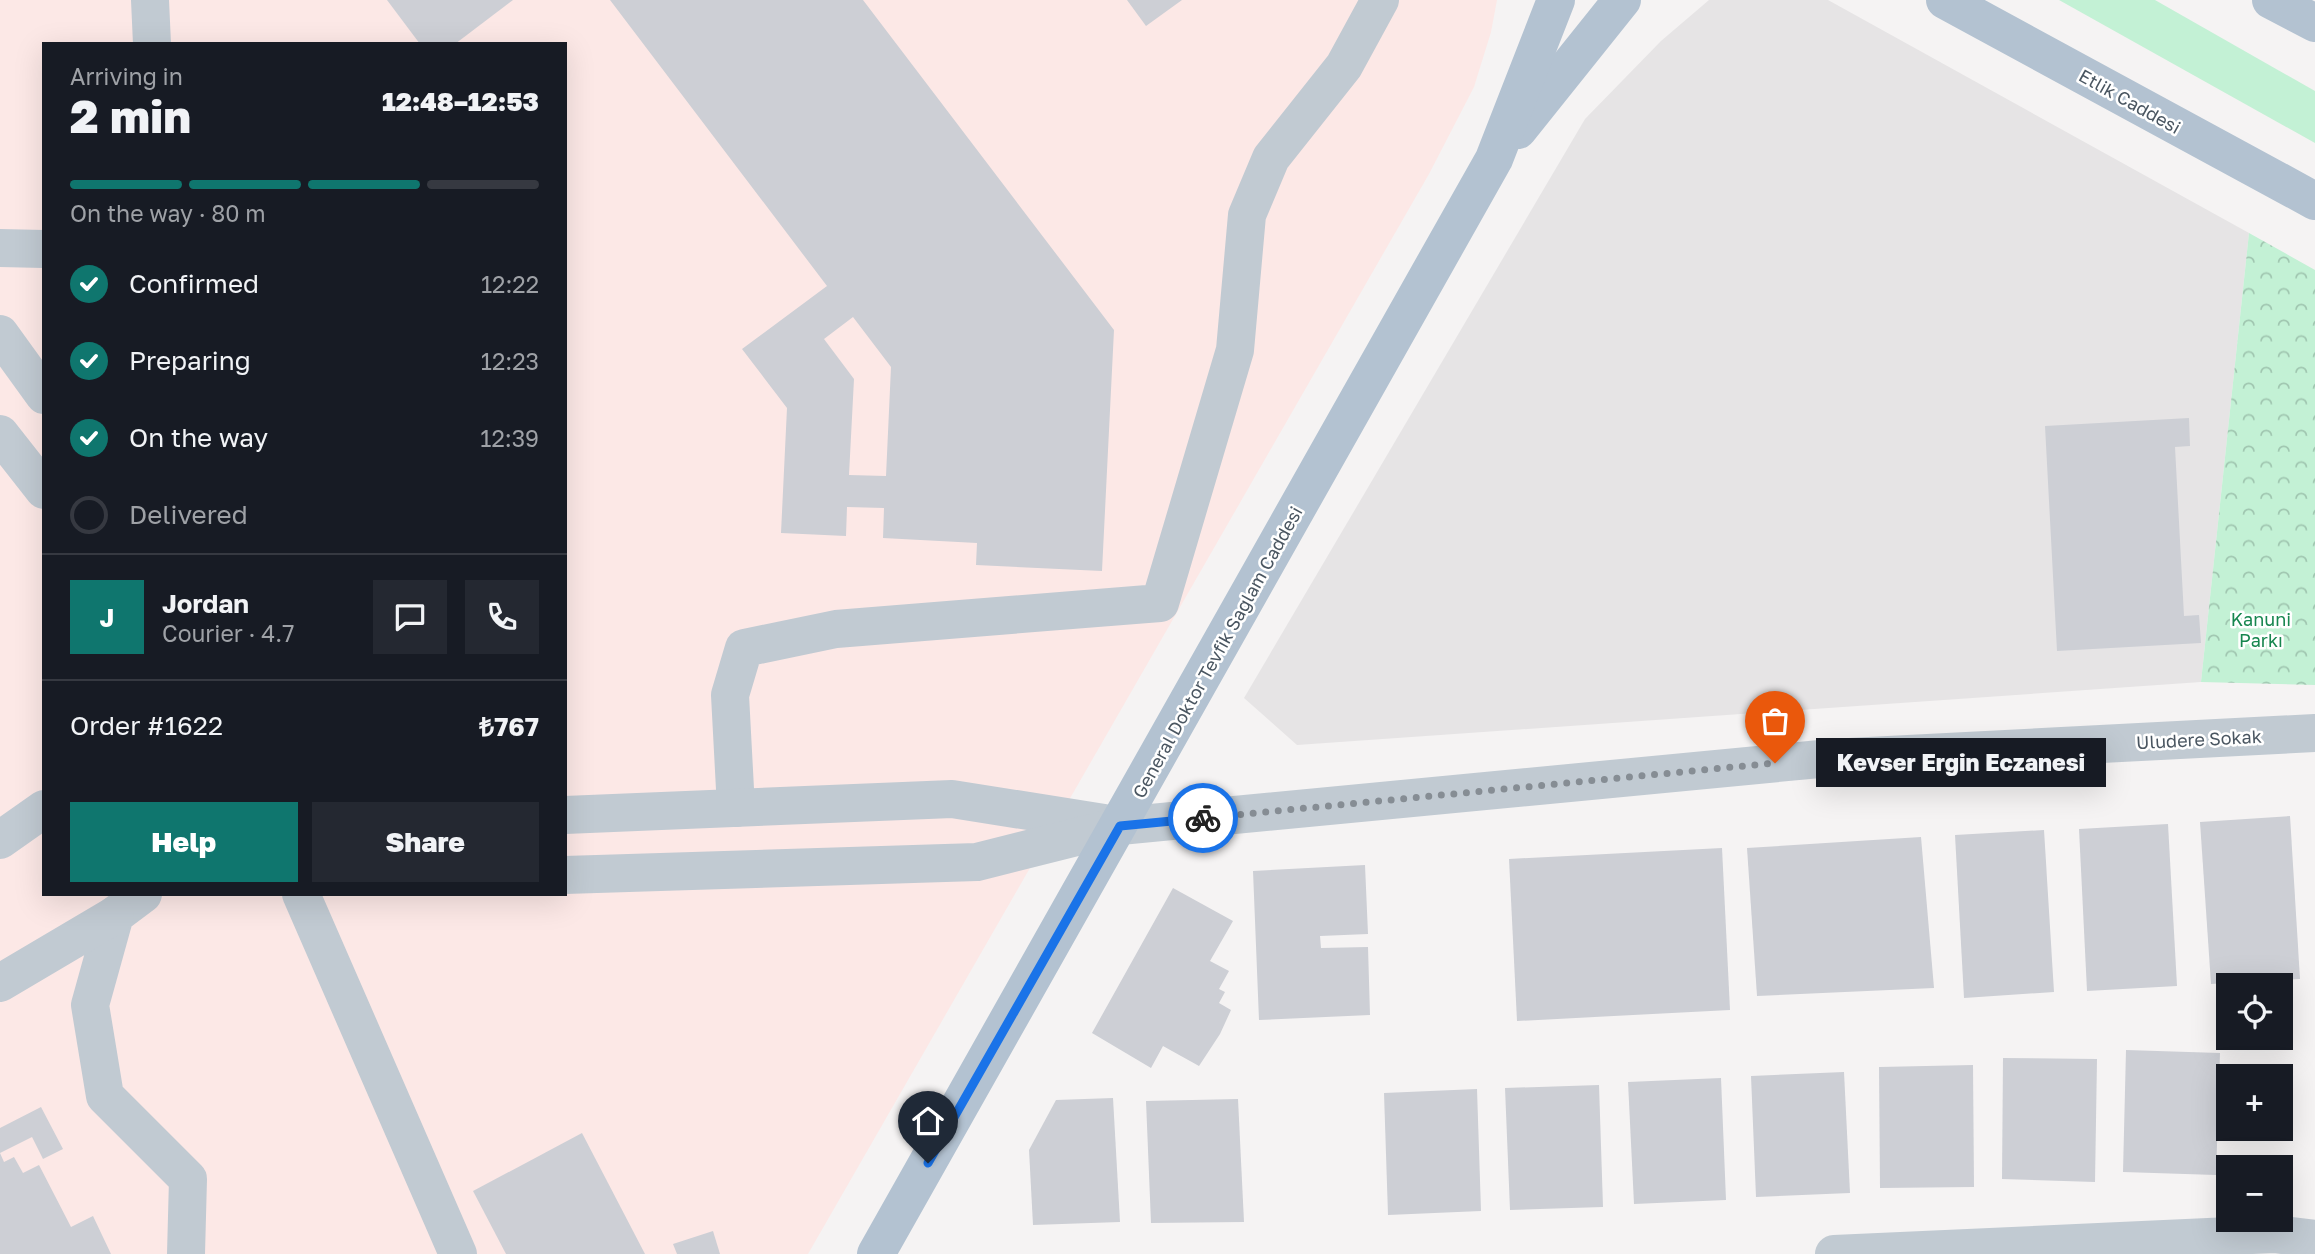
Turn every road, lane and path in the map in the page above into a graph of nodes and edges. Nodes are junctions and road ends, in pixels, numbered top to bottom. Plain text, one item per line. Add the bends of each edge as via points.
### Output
1 (150, 0) edge
2 (1380, 0) edge
3 (1556, 0) edge
4 (1622, 0) edge
5 (1945, 0) edge
6 (2271, 0) edge
7 (2315, 23) edge
8 (152, 42) edge
9 (1494, 159) junction
10 (2315, 201) edge
11 (0, 248) edge
12 (42, 249) edge
13 (0, 334) edge
14 (42, 392) edge
15 (0, 434) edge
16 (42, 486) edge
17 (2315, 733) edge
18 (736, 808) junction
19 (42, 810) edge
20 (567, 815) edge
21 (1120, 826) junction
22 (0, 840) edge
23 (567, 875) edge
24 (302, 896) edge
25 (129, 905) edge
26 (0, 983) edge
27 (2315, 1239) edge
28 (186, 1254) edge
29 (458, 1254) edge
30 (876, 1254) edge
31 (1834, 1254) edge

1 - 8 street
2 - 18 street via 1344,66 1271,158 1247,215 1235,350 1160,603 836,629 744,648 730,695
3 - 9 main road, General Doktor Tevfik Sağlam Caddesi
4 - 9 main road, General Doktor Tevfik Sağlam Caddesi
5 - 10 main road, Etlik Caddesi
6 - 7 main road
9 - 21 main road, General Doktor Tevfik Sağlam Caddesi
11 - 12 street
13 - 14 street
15 - 16 street
17 - 21 street, Uludere Sokak via 1830,758
18 - 20 street
18 - 21 street via 952,799
19 - 22 street
21 - 23 street via 977,862
21 - 30 main road, General Doktor Tevfik Sağlam Caddesi
24 - 29 street
25 - 26 street
25 - 28 street via 90,1005 105,1096 188,1180
27 - 31 street via 2274,1234

